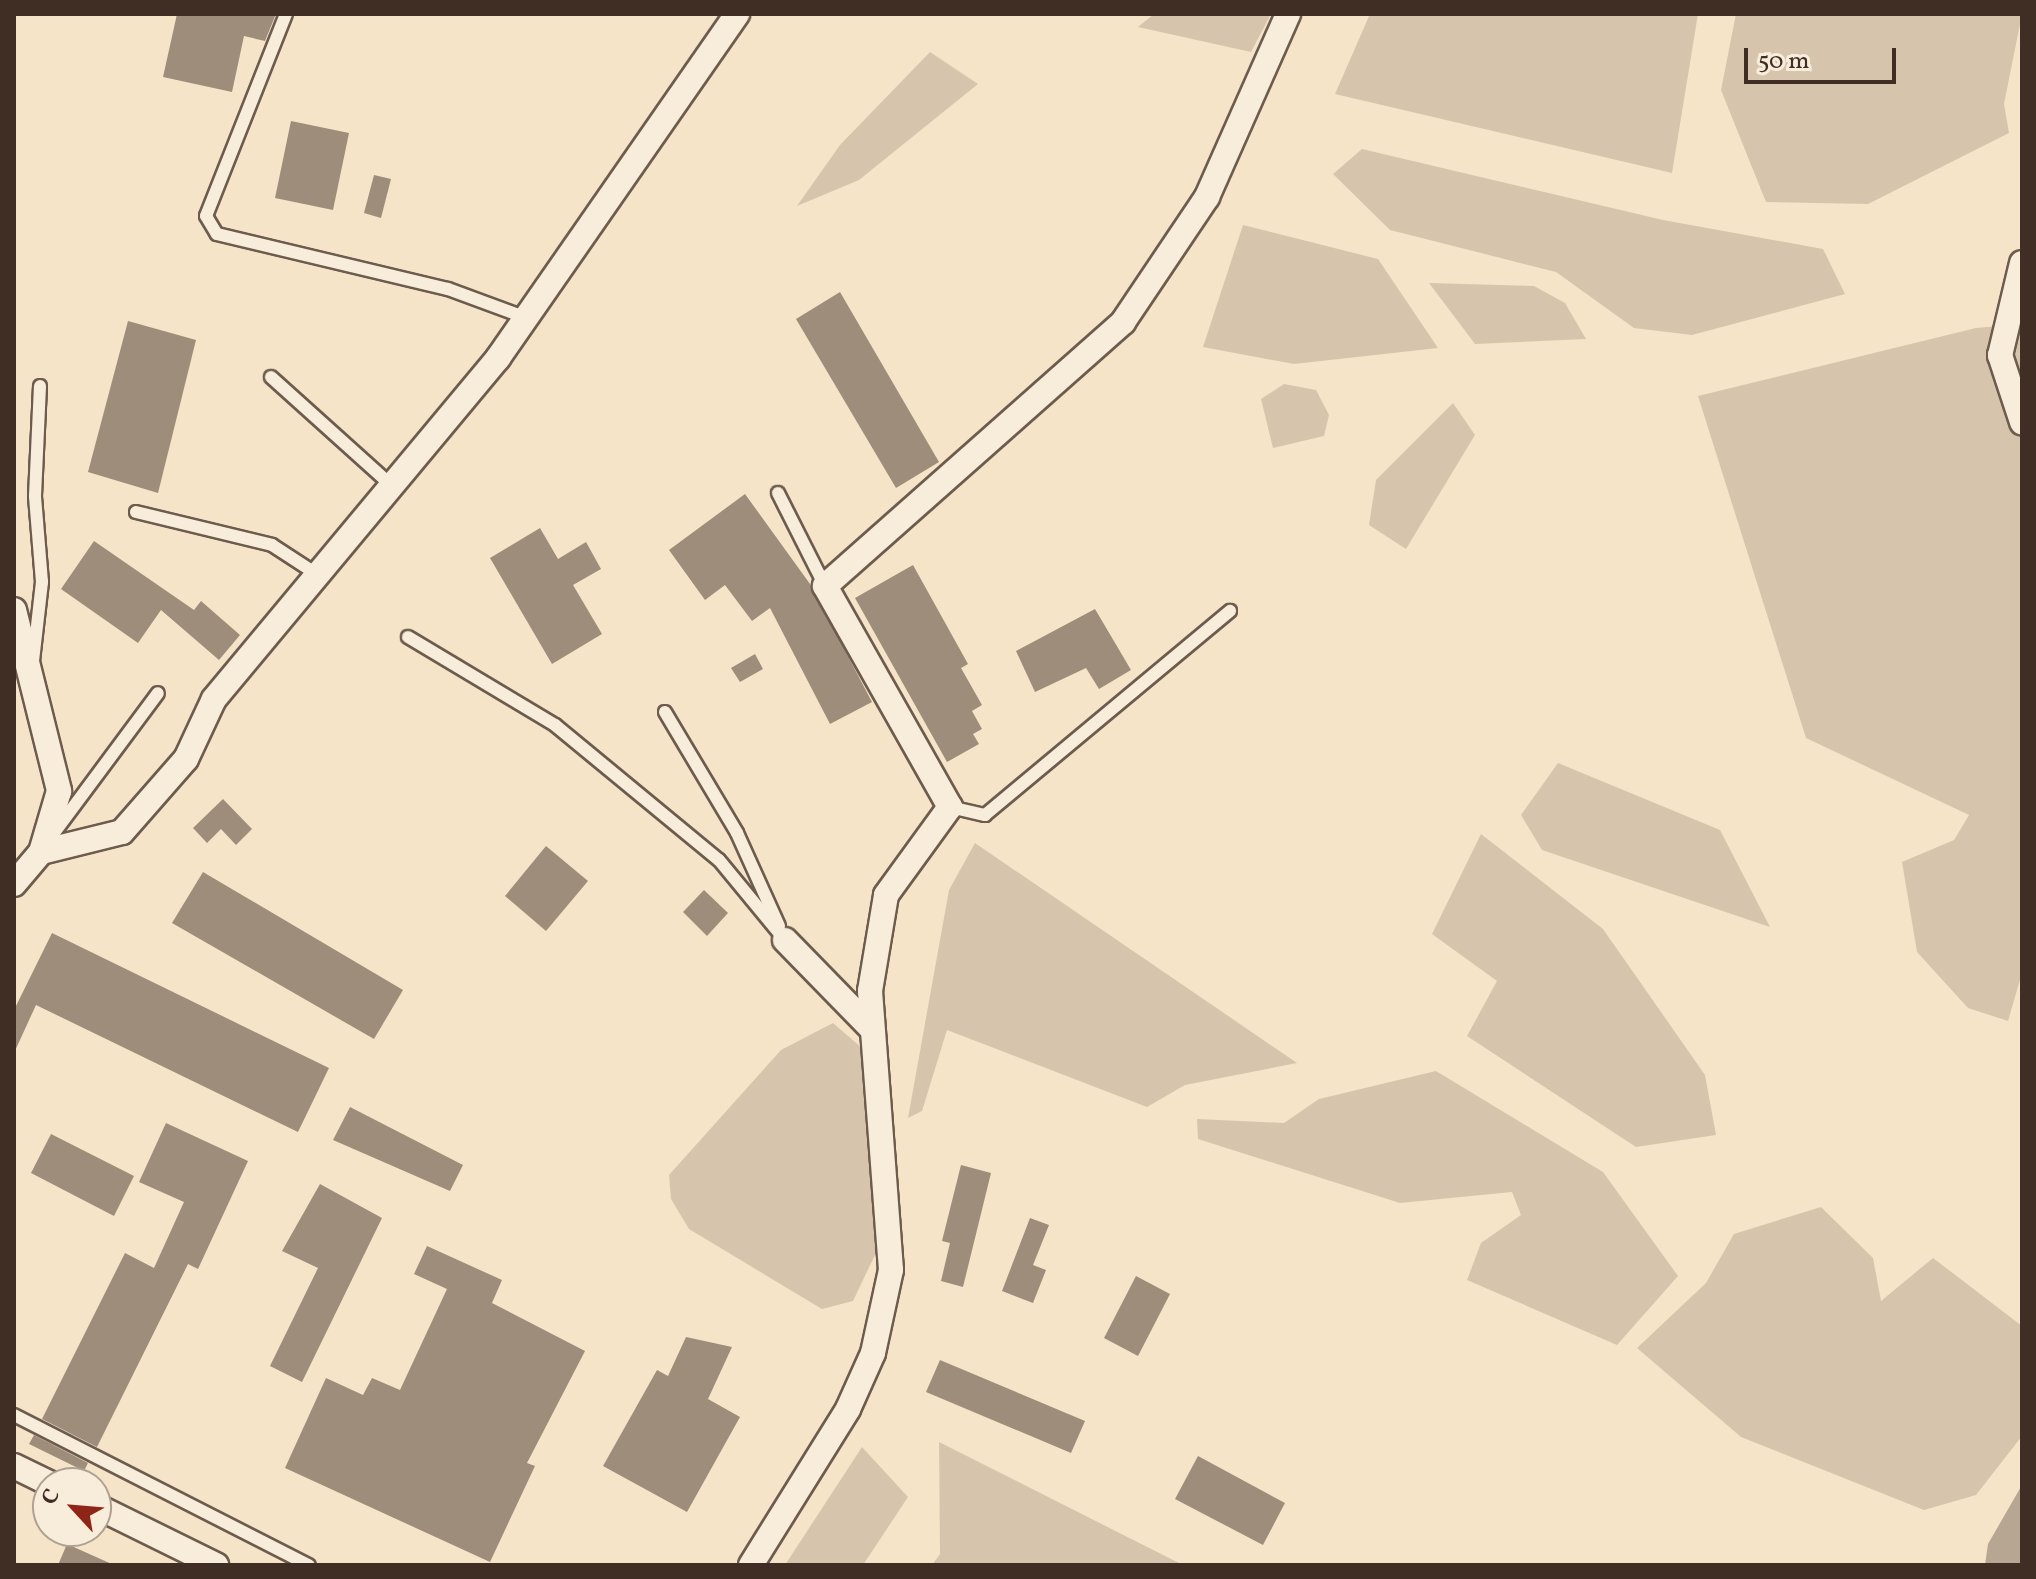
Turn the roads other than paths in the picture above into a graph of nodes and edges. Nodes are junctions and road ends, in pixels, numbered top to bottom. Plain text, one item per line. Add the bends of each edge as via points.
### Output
1 (286, 14) edge
2 (737, 14) edge
3 (1288, 14) edge
4 (2022, 263) edge
5 (2019, 300) edge
6 (527, 318) junction
7 (271, 377) dead end
8 (40, 386) dead end
9 (2022, 422) edge
10 (392, 486) junction
11 (778, 493) dead end
12 (136, 512) dead end
13 (318, 575) junction
14 (825, 586) junction
15 (14, 610) edge
16 (1230, 611) dead end
17 (408, 637) dead end
18 (33, 664) junction
19 (158, 693) dead end
20 (665, 712) dead end
21 (950, 807) junction
22 (41, 852) junction
23 (14, 884) edge
24 (785, 940) junction
25 (871, 1028) junction
26 (14, 1415) edge
27 (14, 1466) edge
28 (32, 1475) edge
29 (112, 1514) edge
30 (216, 1565) edge
31 (309, 1565) edge
32 (751, 1565) edge

1 - 6 lane via 206,216 217,234 448,289
2 - 6 street
3 - 14 street via 1207,197 1123,322
4 - 5 street
5 - 9 street via 2000,355
6 - 10 street
7 - 10 lane
8 - 18 lane via 35,496 42,582
10 - 13 street
11 - 14 lane
12 - 13 lane via 272,545
13 - 22 street via 214,699 186,759 122,832
14 - 21 street
15 - 18 street
16 - 21 lane via 985,815
17 - 24 lane via 555,725 719,860
18 - 22 street via 59,791
19 - 22 lane
20 - 24 lane via 737,833
21 - 25 street via 886,895 870,991
22 - 23 street
24 - 25 street
25 - 32 street via 891,1270 873,1353 848,1409
26 - 31 lane
27 - 28 street
29 - 30 street

